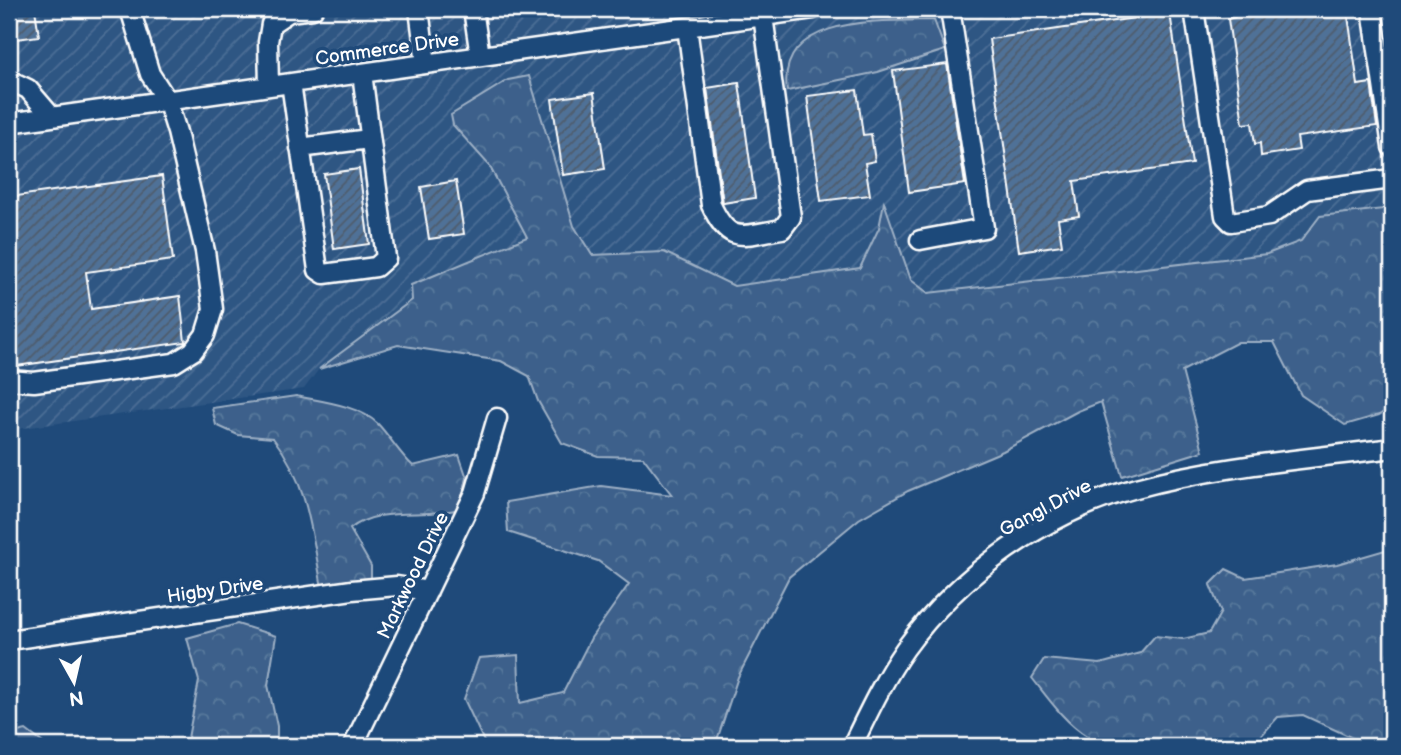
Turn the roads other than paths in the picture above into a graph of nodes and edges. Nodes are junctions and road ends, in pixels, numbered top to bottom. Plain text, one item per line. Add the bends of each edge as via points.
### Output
1 (130, 9) edge
2 (313, 9) edge
3 (419, 9) edge
4 (473, 9) edge
5 (813, 9) edge
6 (950, 9) edge
7 (1194, 9) edge
8 (1372, 9) edge
9 (718, 15) edge
10 (763, 16) junction
11 (687, 27) junction
12 (480, 57) junction
13 (426, 64) junction
14 (362, 73) junction
15 (9, 80) edge
16 (291, 83) junction
17 (269, 86) junction
18 (167, 100) junction
19 (52, 117) junction
20 (9, 124) edge
21 (369, 139) junction
22 (1392, 147) edge
23 (300, 148) junction
24 (1392, 179) edge
25 (920, 240) dead end
26 (9, 380) edge
27 (496, 418) dead end
28 (1392, 448) edge
29 (428, 591) junction
30 (9, 640) edge
31 (353, 746) edge
32 (852, 746) edge

1 - 18 street via 150,74
2 - 17 street via 289,12 271,24
3 - 13 street
4 - 12 street
5 - 10 street, Commerce Drive
6 - 25 street via 984,228
7 - 24 street via 1225,216 1231,222 1269,216 1307,190
8 - 22 street
9 - 10 street, Commerce Drive
9 - 11 street, Commerce Drive
10 - 11 street via 791,217 782,229 736,236 722,228 711,205
11 - 12 street, Commerce Drive
12 - 13 street, Commerce Drive
13 - 14 street, Commerce Drive
14 - 16 street, Commerce Drive
14 - 21 street
15 - 19 street via 28,89
16 - 17 street, Commerce Drive
16 - 23 street
17 - 18 street, Commerce Drive
18 - 19 street, Commerce Drive
18 - 26 street via 205,251 213,309 205,335 193,351 174,363 34,382
19 - 20 street, Commerce Drive
21 - 23 street
21 - 23 street via 386,258 376,267 324,274 318,270
27 - 29 street, Markwood Drive via 475,493
28 - 32 street, Gangl Drive via 1161,482 1109,496 1055,520 996,558 933,614 888,676
29 - 30 street, Higby Drive via 397,586 352,590
29 - 31 street, Markwood Drive

